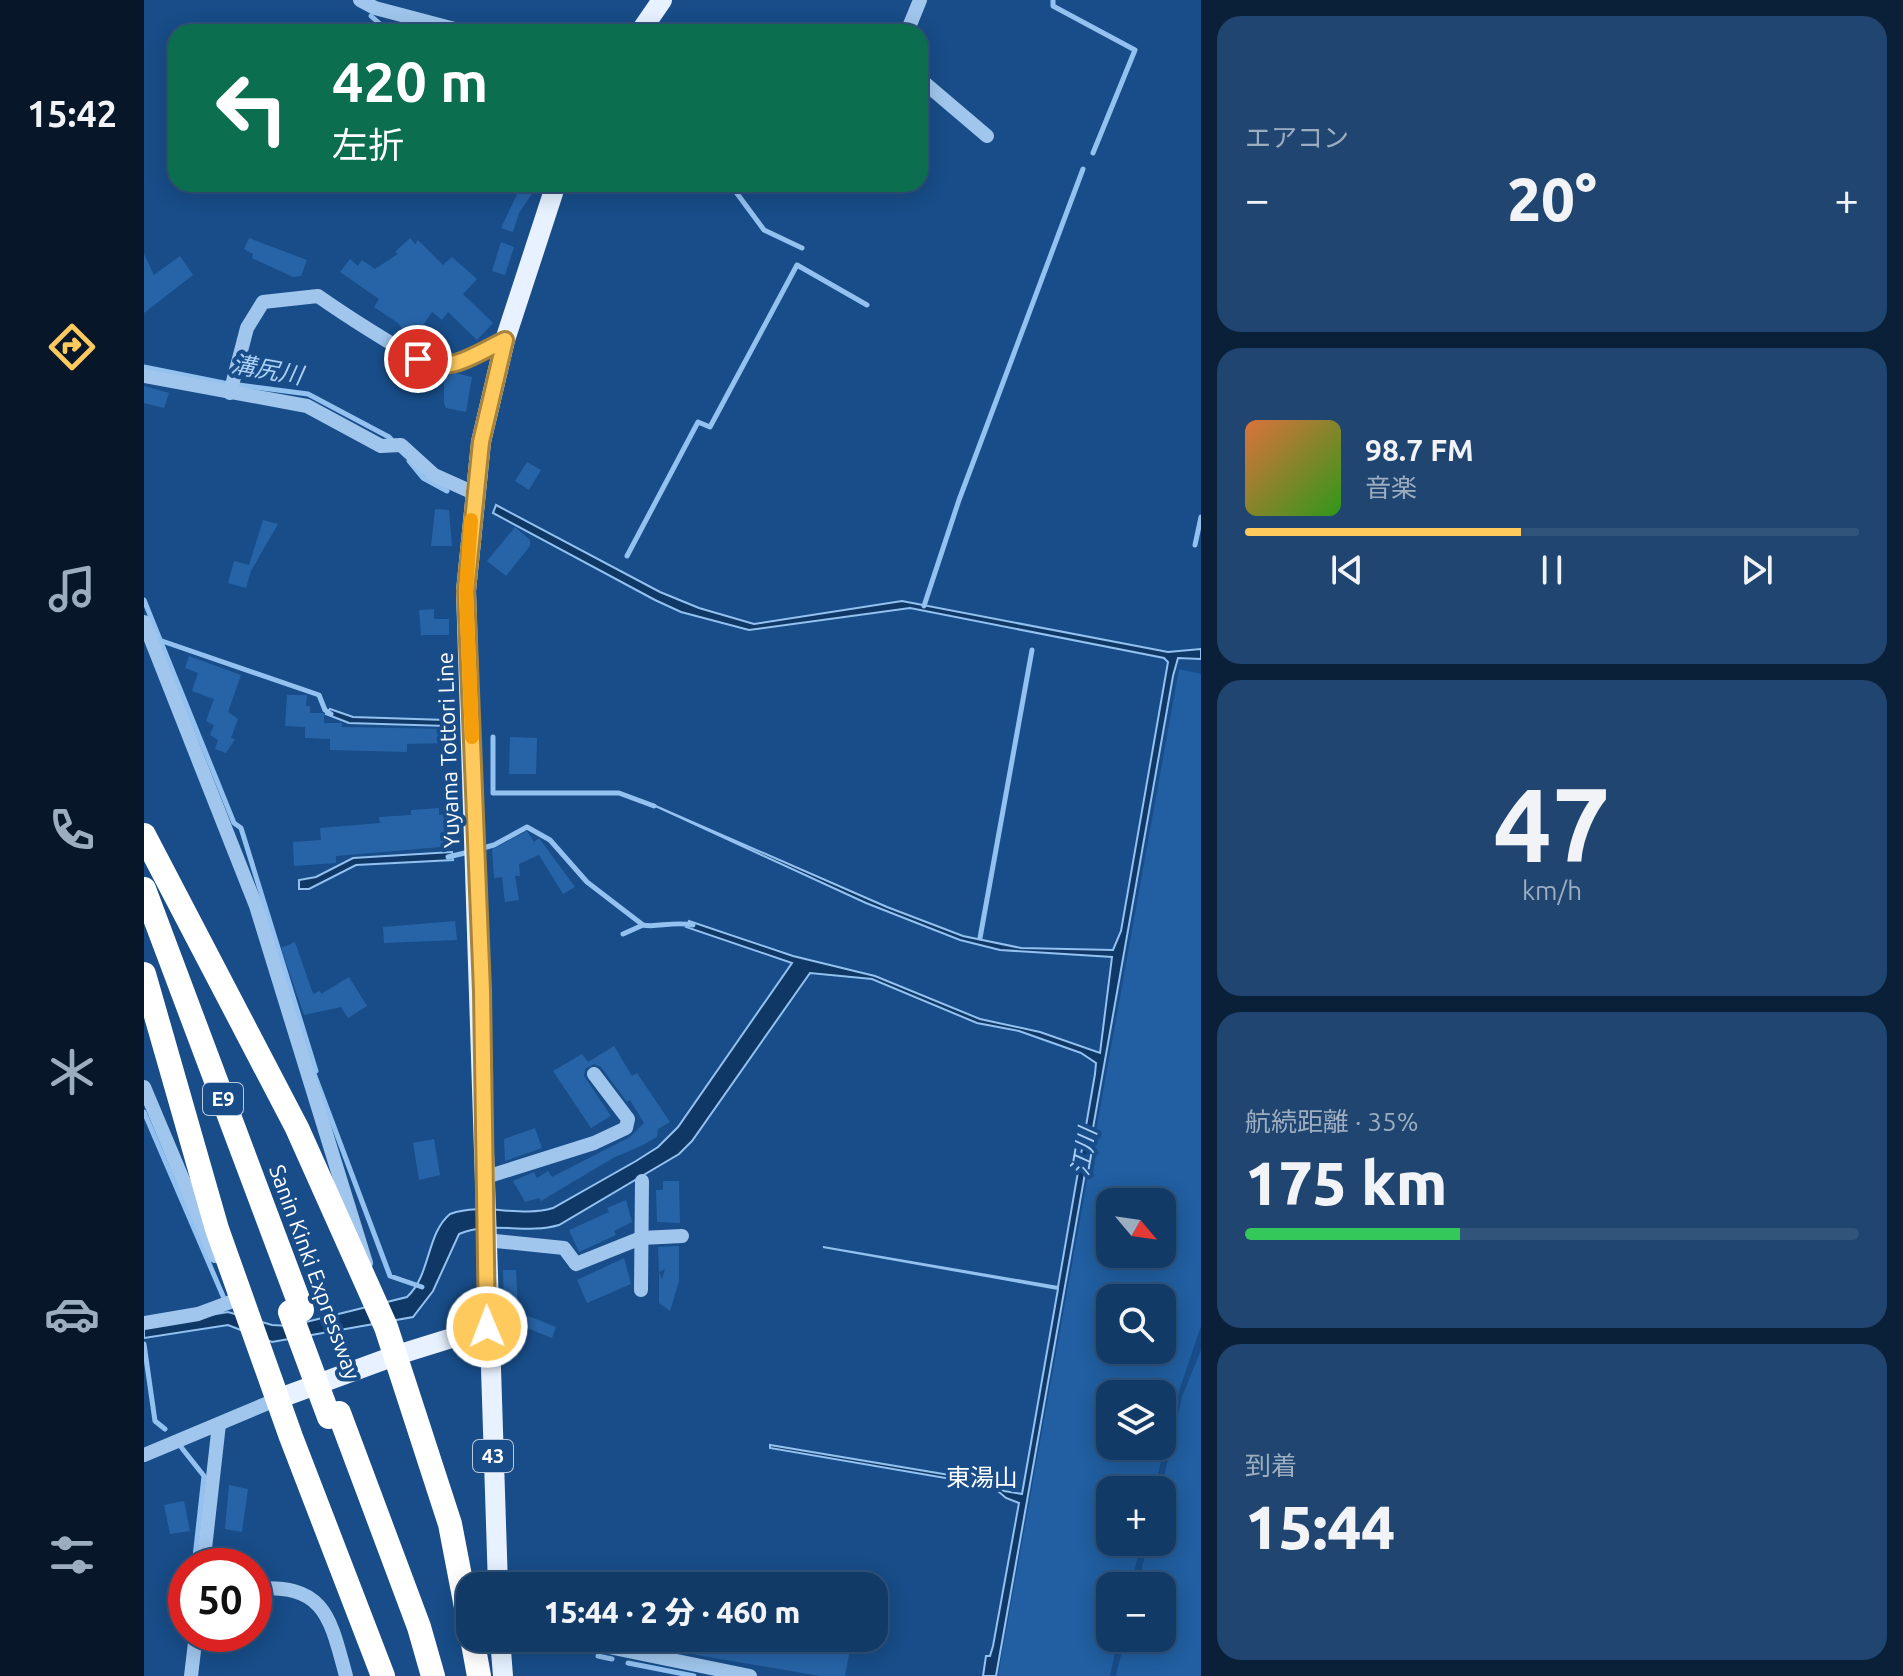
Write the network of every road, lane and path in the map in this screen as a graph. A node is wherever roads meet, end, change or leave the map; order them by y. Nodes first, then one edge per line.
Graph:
1 (360, 0) edge
2 (662, 0) edge
3 (920, 0) edge
4 (436, 24) edge
5 (646, 24) edge
6 (910, 24) edge
7 (928, 86) edge
8 (987, 136) dead end
9 (553, 192) edge
10 (505, 340) junction
11 (144, 376) edge
12 (230, 393) junction
13 (474, 493) junction
14 (144, 622) edge
15 (144, 835) edge
16 (144, 889) edge
17 (144, 914) edge
18 (144, 974) edge
19 (594, 1074) dead end
20 (144, 1087) edge
21 (483, 1178) junction
22 (642, 1181) dead end
23 (682, 1236) dead end
24 (641, 1238) junction
25 (486, 1240) junction
26 (369, 1289) junction
27 (641, 1290) dead end
28 (244, 1306) junction
29 (296, 1311) junction
30 (144, 1323) edge
31 (487, 1327) junction
32 (397, 1355) junction
33 (280, 1398) junction
34 (334, 1415) junction
35 (219, 1424) junction
36 (144, 1455) edge
37 (205, 1548) edge
38 (459, 1572) edge
39 (497, 1572) edge
40 (272, 1588) edge
41 (194, 1652) edge
42 (475, 1652) edge
43 (501, 1652) edge
44 (633, 1652) edge
45 (191, 1676) edge
46 (346, 1676) edge
47 (383, 1676) edge
48 (419, 1676) edge
49 (433, 1676) edge
50 (479, 1676) edge
51 (503, 1676) edge
52 (750, 1676) edge

1 - 4 street
2 - 5 main road
3 - 6 street
7 - 8 street
9 - 10 main road, Yuyama Tottori Line
10 - 12 street
10 - 13 main road, Yuyama Tottori Line
11 - 12 street
12 - 13 street
13 - 21 main road, Yuyama Tottori Line
14 - 26 street
15 - 26 highway
16 - 29 highway, Sanin Kinki Expressway / E9
17 - 29 highway, Sanin Kinki Expressway / E9
18 - 28 highway
19 - 21 street
20 - 28 street
21 - 25 main road, Yuyama Tottori Line
22 - 24 street
23 - 24 street
24 - 25 street
24 - 27 street
25 - 31 main road, Yuyama Tottori Line
26 - 32 highway
28 - 30 street
28 - 33 highway
29 - 34 highway, Sanin Kinki Expressway / E9
31 - 32 main road
31 - 39 main road, 43
32 - 33 main road
32 - 38 highway
33 - 35 street
33 - 47 highway
34 - 48 highway, Sanin Kinki Expressway / E9
34 - 49 highway, Sanin Kinki Expressway / E9
35 - 36 street
35 - 37 street
40 - 46 street
41 - 45 street
42 - 50 highway
43 - 51 main road
44 - 52 street

